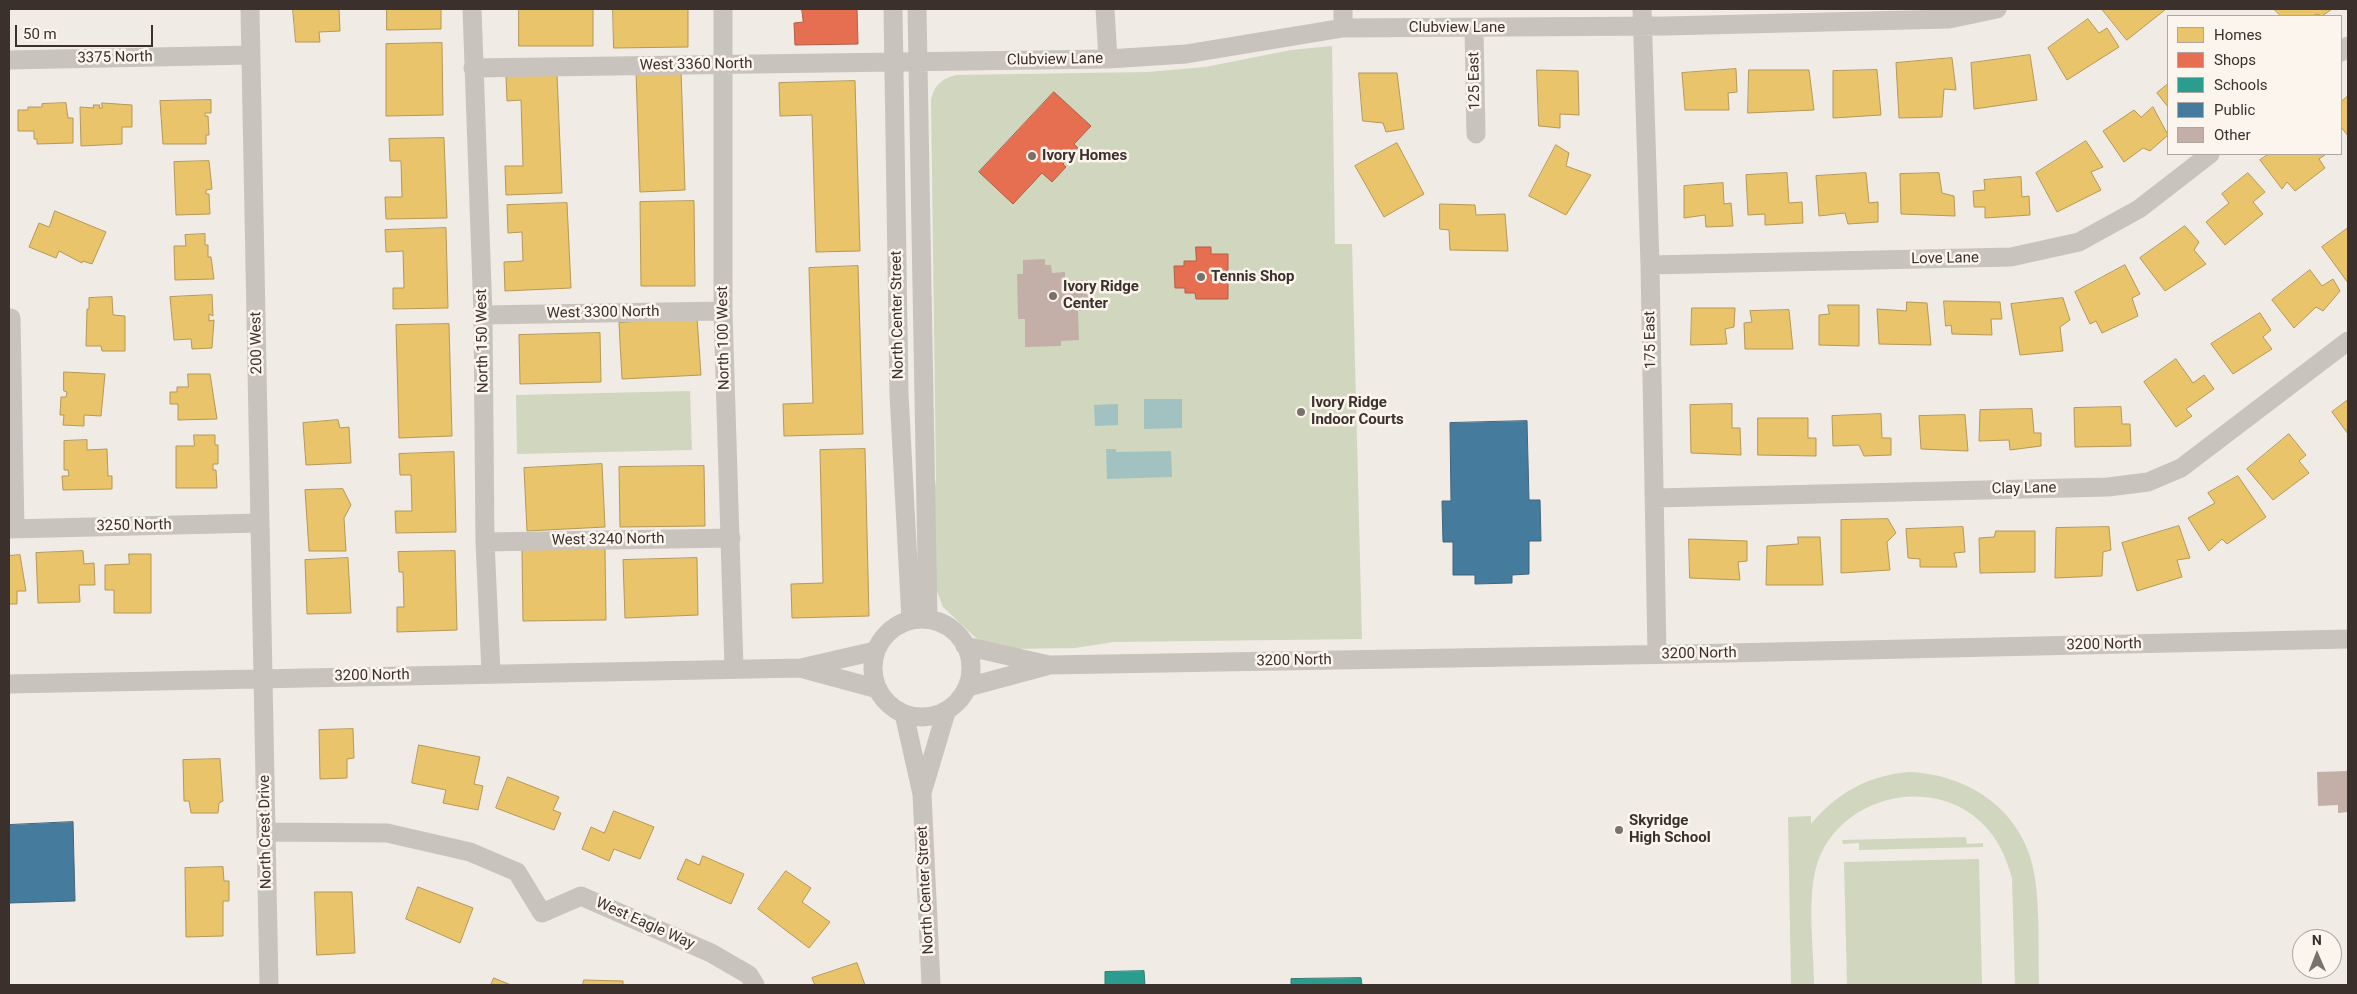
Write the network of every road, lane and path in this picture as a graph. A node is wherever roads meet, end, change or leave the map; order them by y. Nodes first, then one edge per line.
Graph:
1 (250, 9) edge
2 (472, 9) edge
3 (723, 9) edge
4 (893, 9) edge
5 (917, 9) edge
6 (1105, 9) edge
7 (1343, 9) edge
8 (1997, 9) edge
9 (1643, 17) edge
10 (1343, 28) junction
11 (1474, 29) junction
12 (251, 55) junction
13 (1108, 59) junction
14 (9, 60) edge
15 (894, 62) junction
16 (918, 62) junction
17 (723, 65) junction
18 (474, 68) junction
19 (1476, 134) dead end
20 (2209, 155) edge
21 (1650, 265) junction
22 (723, 311) junction
23 (483, 315) junction
24 (11, 318) dead end
25 (2348, 341) edge
26 (1655, 498) junction
27 (260, 523) junction
28 (12, 529) edge
29 (731, 538) junction
30 (485, 542) junction
31 (919, 620) junction
32 (2348, 639) edge
33 (965, 646) junction
34 (876, 651) junction
35 (1657, 654) junction
36 (1049, 665) junction
37 (734, 668) junction
38 (801, 668) junction
39 (491, 673) junction
40 (263, 678) junction
41 (9, 684) edge
42 (968, 687) junction
43 (878, 689) junction
44 (946, 712) junction
45 (904, 714) junction
46 (922, 794) junction
47 (267, 832) junction
48 (752, 980) edge
49 (269, 985) edge
50 (931, 985) edge

1 - 12 street, 200 West
2 - 18 street, North 150 West
3 - 17 street, North 100 West
4 - 15 street, North Center Street
5 - 16 street, North Center Street
6 - 13 street
7 - 10 street
8 - 9 street, Clubview Lane
9 - 11 street, Clubview Lane
9 - 21 street, 175 East
10 - 11 street, Clubview Lane
10 - 13 street, Clubview Lane
11 - 19 street, 125 East
12 - 14 street, 3375 North
12 - 27 street, 200 West
13 - 16 street, Clubview Lane
15 - 16 street, West 3360 North
15 - 17 street, West 3360 North
15 - 31 street, North Center Street
16 - 31 street, North Center Street
17 - 18 street, West 3360 North
17 - 22 street, North 100 West
18 - 23 street, North 150 West
20 - 21 street, Love Lane
21 - 26 street, 175 East
22 - 23 street, West 3300 North
22 - 29 street, North 100 West
23 - 30 street, North 150 West
24 - 28 street
25 - 26 street, Clay Lane
26 - 35 street, 175 East
27 - 28 street, 3250 North
27 - 40 street, 200 West
29 - 30 street, West 3240 North
29 - 37 street, North 100 West
30 - 39 street, North 150 West
31 - 33 street
31 - 34 street
32 - 35 street, 3200 North
33 - 36 street
33 - 42 street
34 - 38 street
34 - 43 street
35 - 36 street, 3200 North
36 - 42 street
37 - 38 street, 3200 North
37 - 39 street, 3200 North
38 - 43 street
39 - 40 street, 3200 North
40 - 41 street, 3200 North
40 - 47 street, North Crest Drive
42 - 44 street
43 - 45 street
44 - 45 street
44 - 46 street
45 - 46 street
46 - 50 street, North Center Street
47 - 48 street, West Eagle Way
47 - 49 street, North Crest Drive

